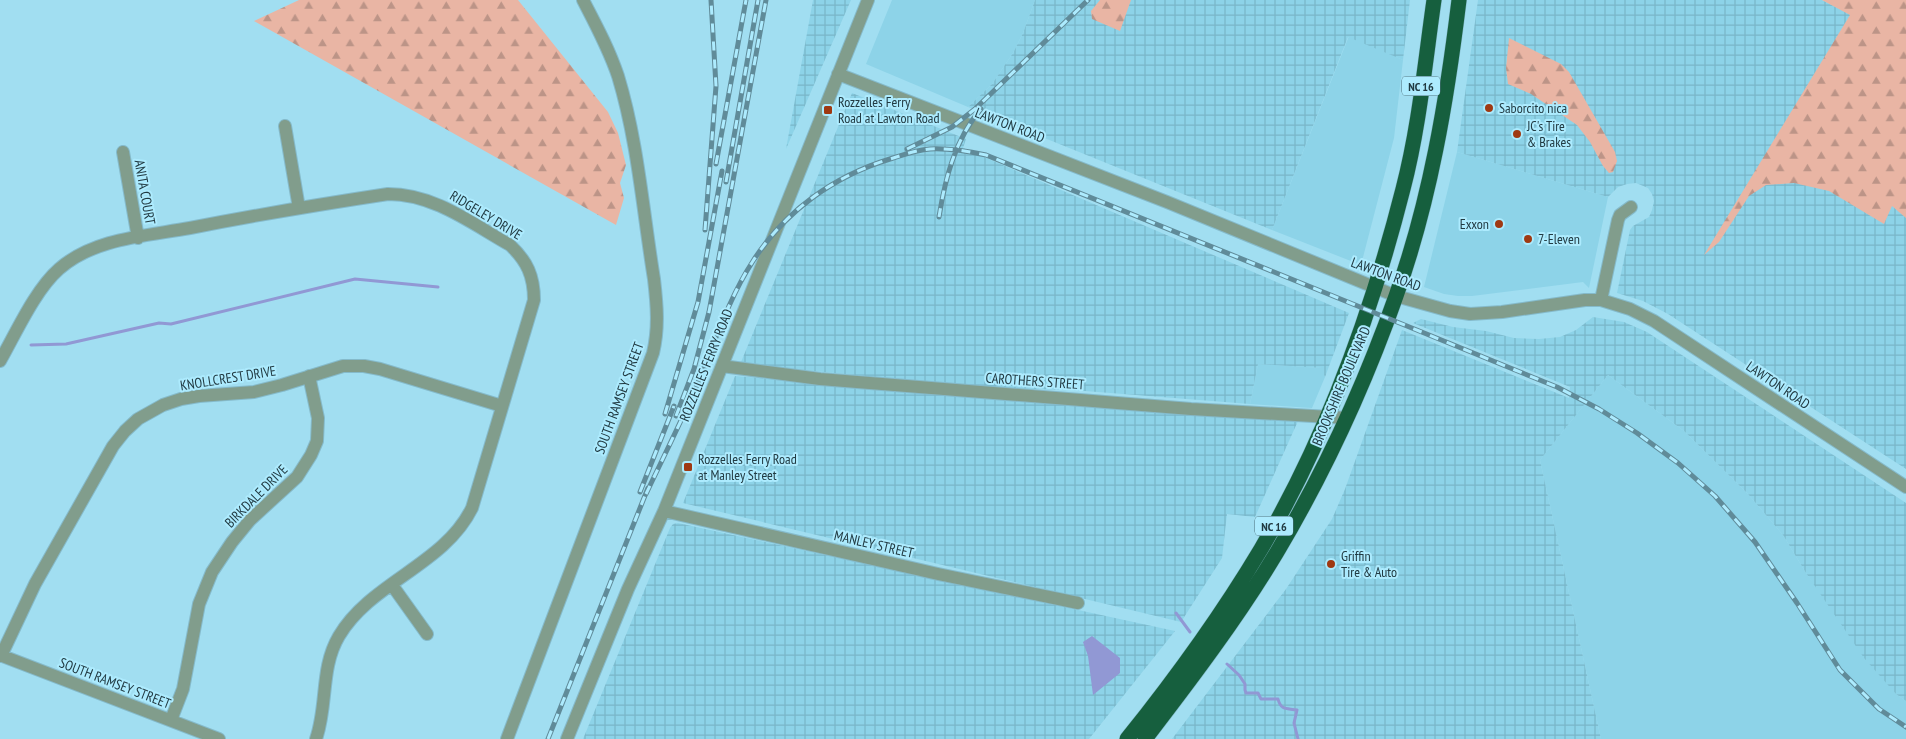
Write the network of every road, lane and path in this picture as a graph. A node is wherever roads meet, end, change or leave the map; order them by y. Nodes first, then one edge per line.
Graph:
1 (583, 0) edge
2 (868, 0) edge
3 (1434, 0) edge
4 (1459, 0) edge
5 (838, 74) junction
6 (285, 126) dead end
7 (122, 152) dead end
8 (1631, 207) dead end
9 (299, 208) junction
10 (138, 238) junction
11 (1375, 288) junction
12 (1396, 296) junction
13 (1601, 300) junction
14 (0, 361) edge
15 (722, 366) junction
16 (309, 376) junction
17 (502, 406) junction
18 (1328, 417) junction
19 (1347, 418) junction
20 (1906, 487) edge
21 (664, 511) junction
22 (392, 585) junction
23 (1078, 603) dead end
24 (427, 634) dead end
25 (0, 656) edge
26 (170, 720) junction
27 (219, 739) edge
28 (316, 739) edge
29 (507, 739) edge
30 (567, 739) edge
31 (1127, 739) edge
32 (1145, 739) edge

1 - 29 street, SOUTH RAMSEY STREET
2 - 5 street, ROZZELLES FERRY ROAD
3 - 11 highway, BROOKSHIRE BOULEVARD / NC 16
4 - 12 highway, BROOKSHIRE BOULEVARD / NC 16
5 - 11 street, LAWTON ROAD
5 - 15 street, ROZZELLES FERRY ROAD
6 - 9 street
7 - 10 street, ANITA COURT
8 - 13 street
9 - 10 street, RIDGELEY DRIVE
9 - 17 street, RIDGELEY DRIVE
10 - 14 street, RIDGELEY DRIVE
11 - 12 street, LAWTON ROAD
11 - 18 highway, BROOKSHIRE BOULEVARD / NC 16
12 - 13 street, LAWTON ROAD
12 - 19 highway, BROOKSHIRE BOULEVARD / NC 16
13 - 20 street, LAWTON ROAD
15 - 18 street, CAROTHERS STREET
15 - 21 street, ROZZELLES FERRY ROAD
16 - 17 street, KNOLLCREST DRIVE
16 - 25 street, KNOLLCREST DRIVE
16 - 26 street, BIRKDALE DRIVE
17 - 22 street, RIDGELEY DRIVE
18 - 19 street, CAROTHERS STREET
18 - 31 highway, BROOKSHIRE BOULEVARD / NC 16
19 - 32 highway, BROOKSHIRE BOULEVARD / NC 16
21 - 23 street, MANLEY STREET
21 - 30 street, ROZZELLES FERRY ROAD
22 - 24 street
22 - 28 street, RIDGELEY DRIVE
25 - 26 street, SOUTH RAMSEY STREET
26 - 27 street, SOUTH RAMSEY STREET

